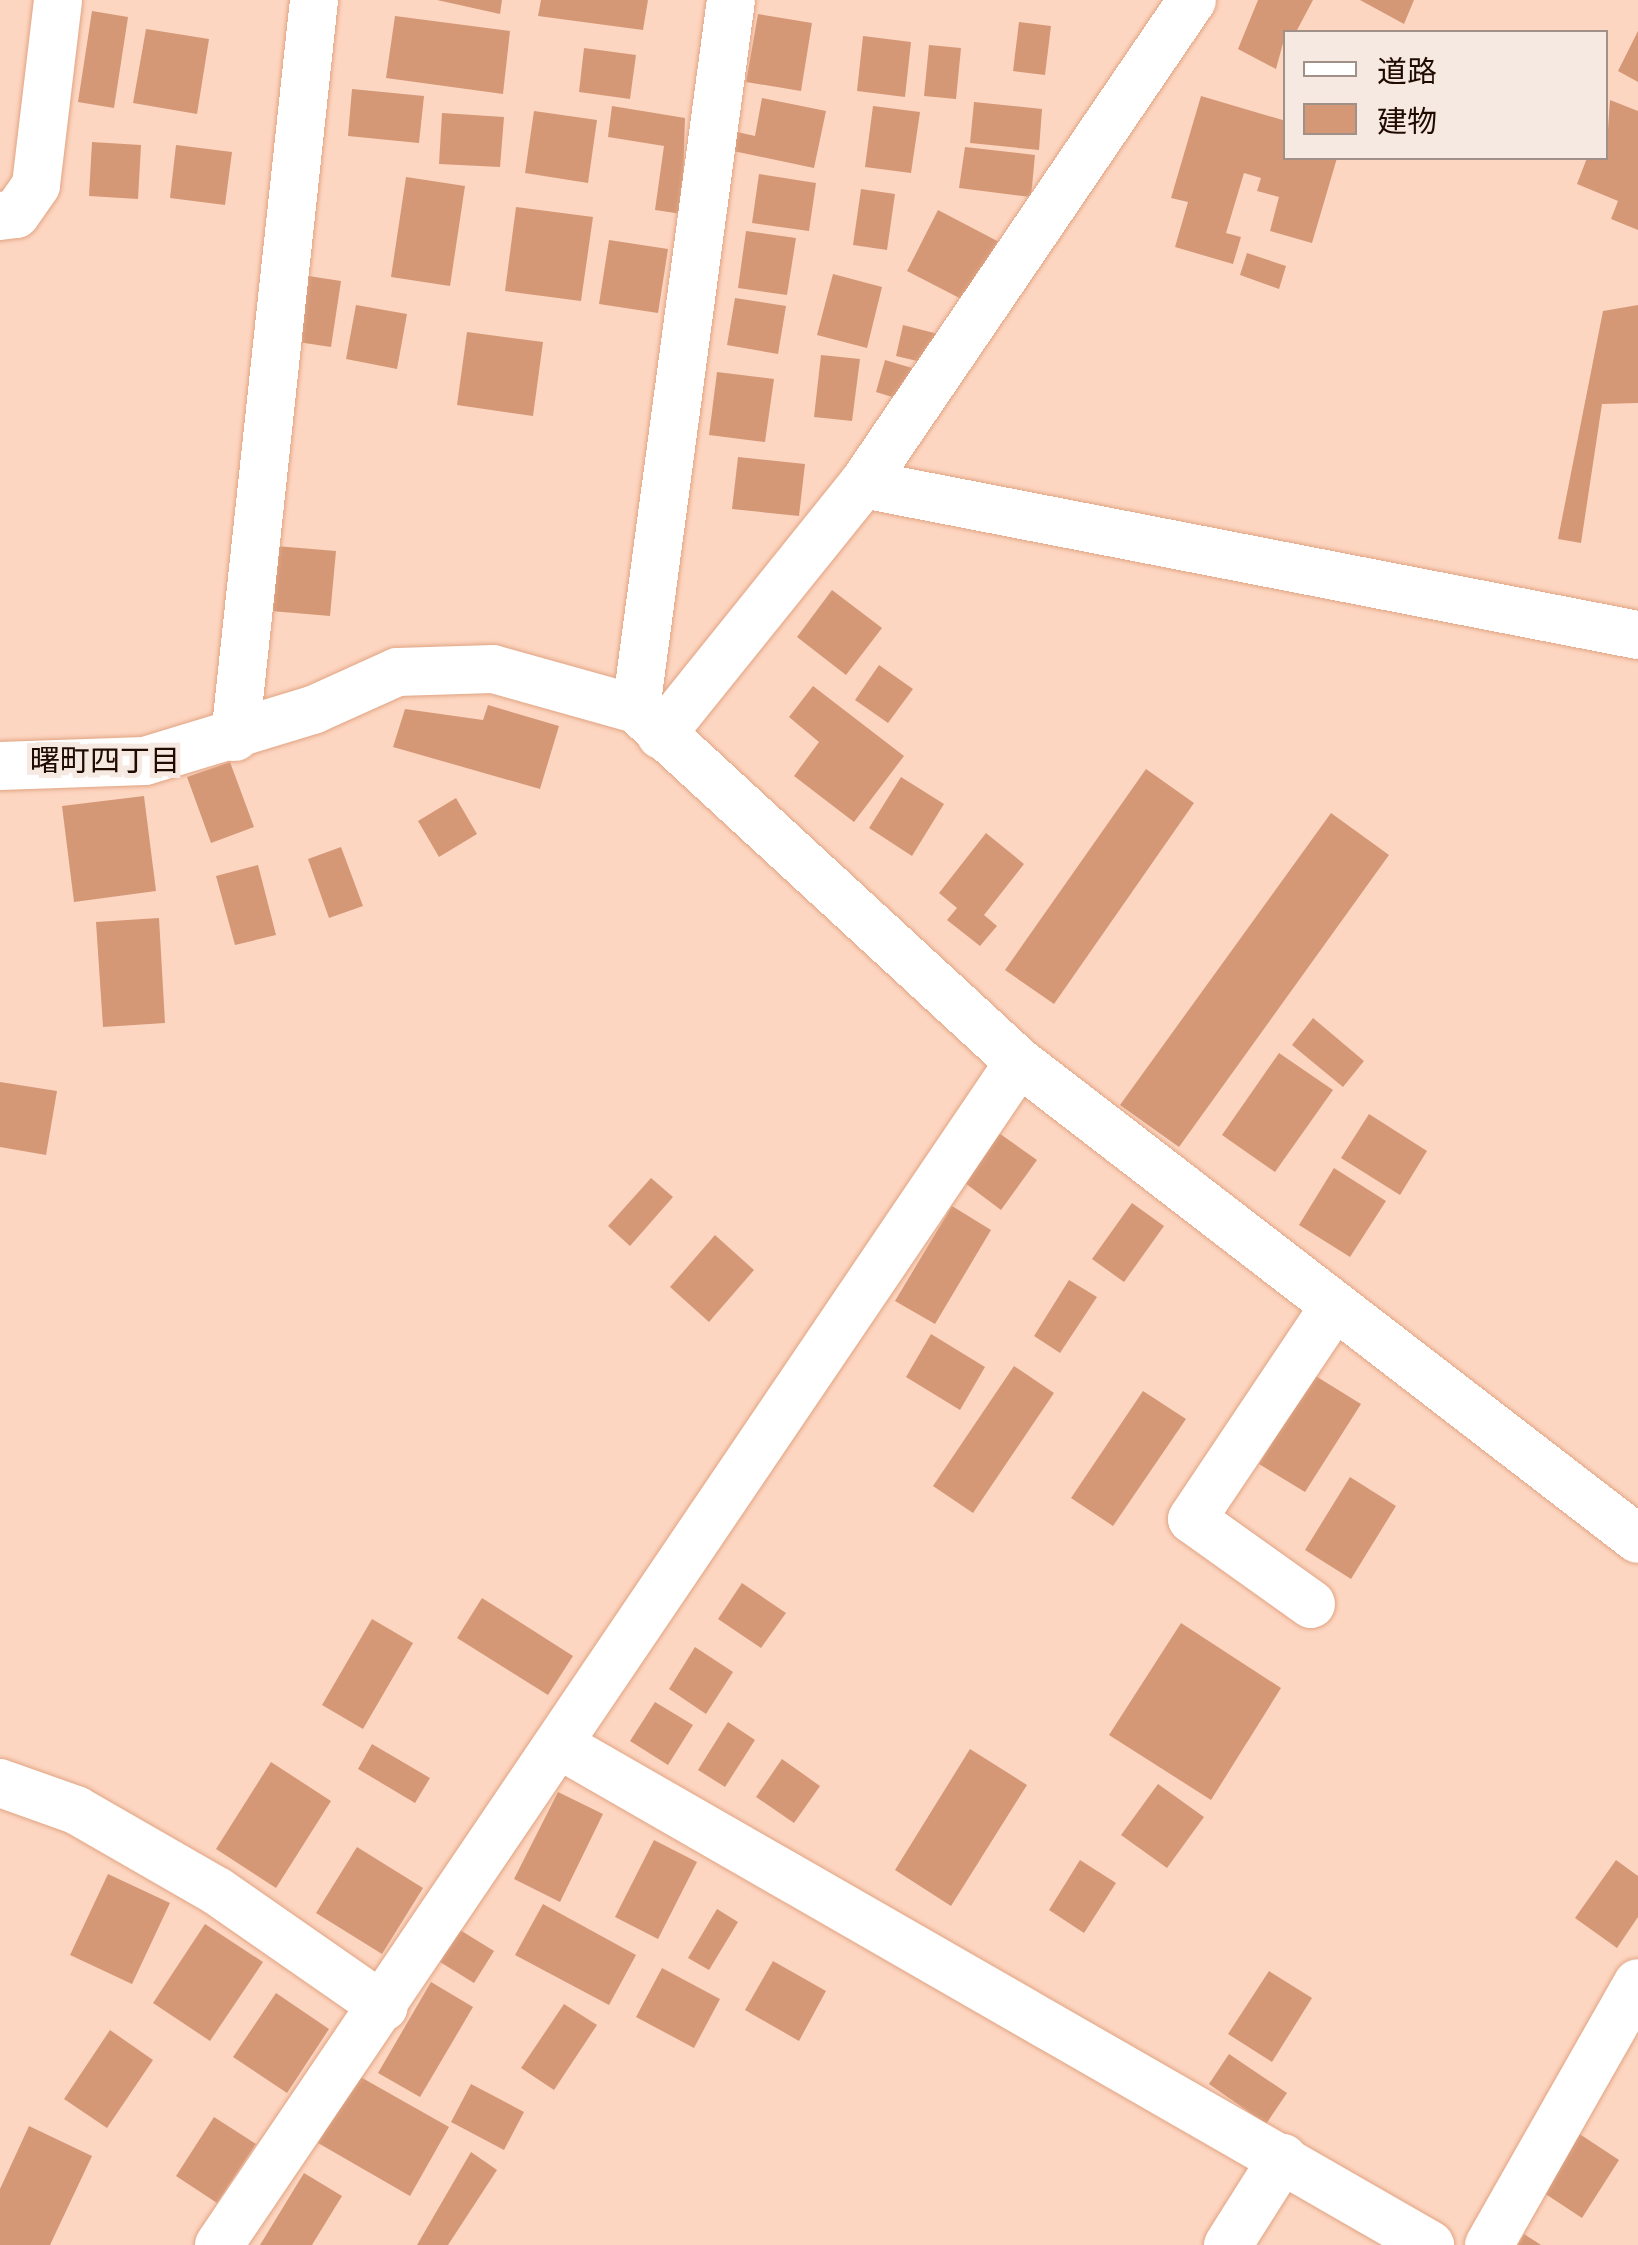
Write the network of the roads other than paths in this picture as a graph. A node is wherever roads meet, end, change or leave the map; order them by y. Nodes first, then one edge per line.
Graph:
1 (58, 0) edge
2 (314, 0) edge
3 (732, 0) edge
4 (1192, 0) edge
5 (0, 216) edge
6 (864, 484) junction
7 (1638, 635) edge
8 (648, 722) junction
9 (235, 737) junction
10 (0, 766) edge
11 (1020, 1062) junction
12 (1334, 1305) junction
13 (1638, 1539) edge
14 (1311, 1604) dead end
15 (563, 1747) junction
16 (0, 1783) edge
17 (1638, 1983) edge
18 (384, 2007) junction
19 (1283, 2158) junction
20 (219, 2245) edge
21 (1228, 2245) edge
22 (1430, 2245) edge
23 (1489, 2245) edge

1 - 5 street
2 - 9 street
3 - 8 street
4 - 6 street
6 - 7 street
6 - 8 street
8 - 9 street
8 - 11 street
9 - 10 street
11 - 12 street
11 - 15 street
12 - 13 street
12 - 14 street
15 - 18 street
15 - 19 street
16 - 18 street
17 - 23 street
18 - 20 street
19 - 21 street
19 - 22 street

